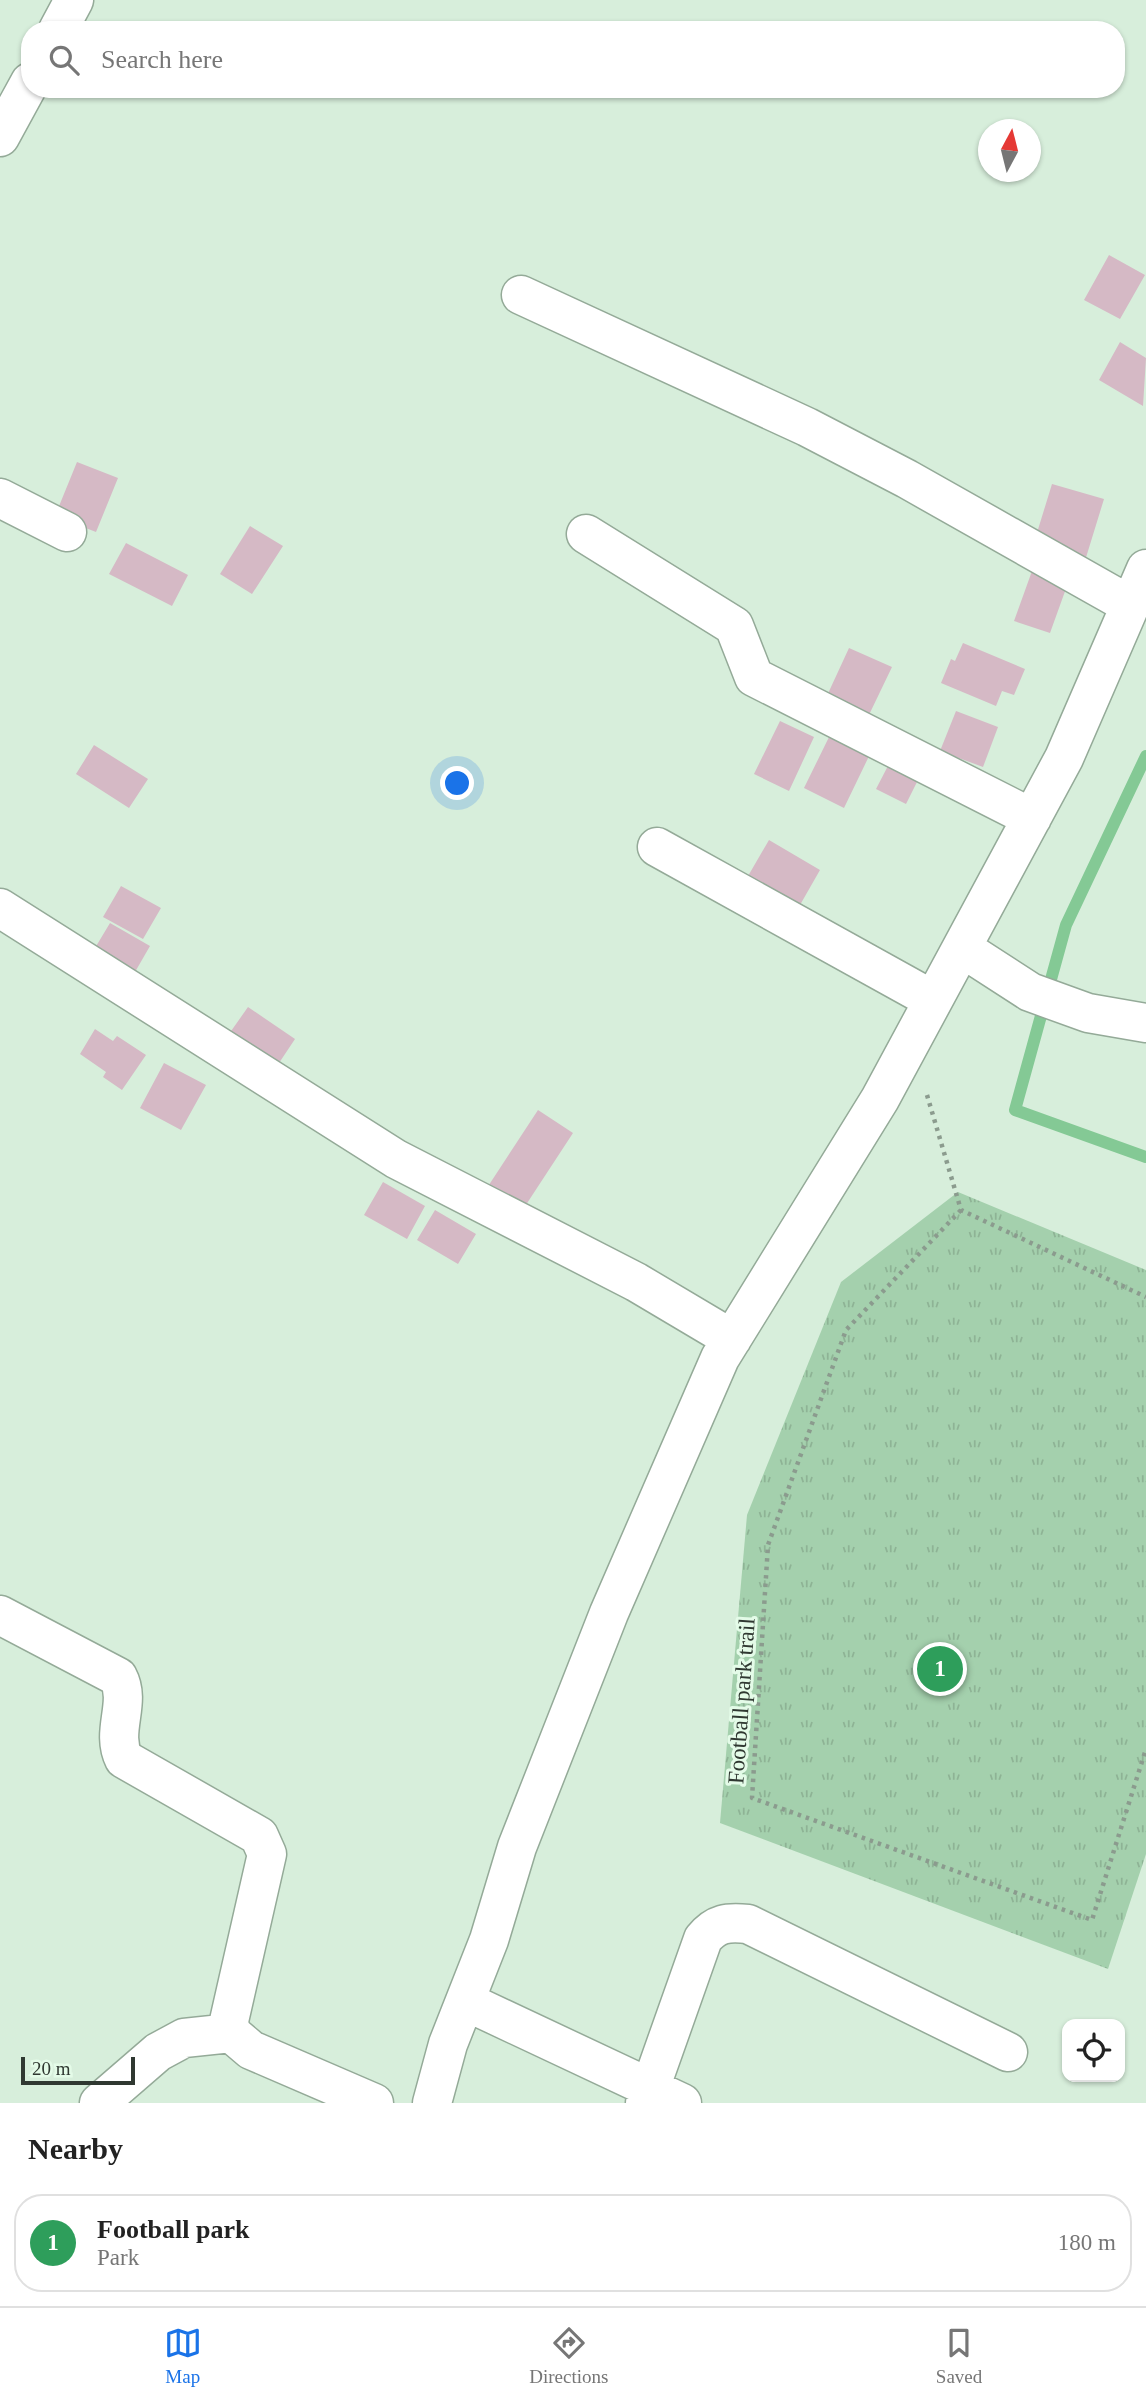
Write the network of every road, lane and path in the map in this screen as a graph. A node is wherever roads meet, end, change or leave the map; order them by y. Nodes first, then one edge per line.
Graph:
1 (74, 0) edge
2 (63, 21) edge
3 (21, 98) edge
4 (0, 137) edge
5 (521, 295) dead end
6 (0, 498) edge
7 (67, 532) dead end
8 (586, 534) dead end
9 (1146, 569) edge
10 (1130, 605) junction
11 (1032, 818) junction
12 (657, 847) dead end
13 (0, 908) edge
14 (961, 948) junction
15 (933, 1000) junction
16 (1146, 1023) edge
17 (911, 1042) junction
18 (961, 1210) junction
19 (1146, 1297) edge
20 (732, 1339) junction
21 (0, 1615) edge
22 (1146, 1749) edge
23 (465, 2001) junction
24 (231, 2032) junction
25 (1008, 2052) dead end
26 (659, 2098) edge
27 (99, 2103) edge
28 (374, 2103) edge
29 (432, 2103) edge

1 - 2 street
3 - 4 street
5 - 10 street
6 - 7 street
8 - 11 street
9 - 10 street
10 - 11 street
11 - 14 street
12 - 15 street
13 - 20 street
14 - 15 street
14 - 16 street
15 - 17 street
17 - 18 path
17 - 20 street
18 - 19 path
18 - 22 path, Football park trail
20 - 23 street
21 - 24 street
23 - 26 street
23 - 29 street
24 - 27 street
24 - 28 street
25 - 26 street

